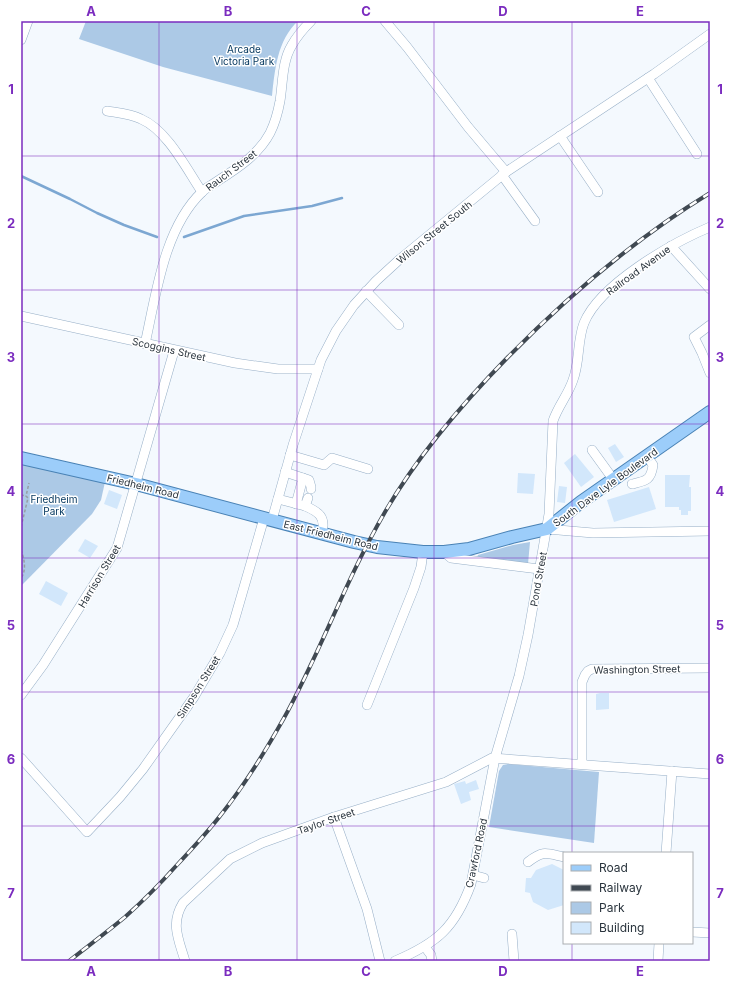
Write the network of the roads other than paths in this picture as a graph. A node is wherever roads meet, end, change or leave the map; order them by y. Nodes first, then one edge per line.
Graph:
1 (28, 21) edge
2 (311, 21) edge
3 (385, 21) edge
4 (710, 34) edge
5 (22, 35) edge
6 (648, 78) junction
7 (108, 112) dead end
8 (560, 136) junction
9 (697, 154) dead end
10 (504, 174) junction
11 (202, 192) junction
12 (598, 192) dead end
13 (535, 221) dead end
14 (710, 227) edge
15 (671, 246) junction
16 (710, 289) edge
17 (366, 291) junction
18 (21, 316) edge
19 (399, 325) dead end
20 (710, 325) edge
21 (145, 344) junction
22 (174, 350) junction
23 (318, 369) junction
24 (710, 373) edge
25 (563, 398) joint
26 (710, 412) edge
27 (592, 450) dead end
28 (290, 455) junction
29 (647, 456) junction
30 (21, 458) edge
31 (368, 469) dead end
32 (285, 472) junction
33 (303, 478) junction
34 (614, 480) junction
35 (136, 484) junction
36 (632, 484) dead end
37 (278, 499) junction
38 (305, 499) junction
39 (268, 519) junction
40 (547, 529) junction
41 (710, 531) edge
42 (322, 533) junction
43 (423, 552) junction
44 (444, 552) junction
45 (539, 570) junction
46 (710, 668) edge
47 (21, 695) edge
48 (366, 705) dead end
49 (21, 758) edge
50 (495, 758) junction
51 (582, 764) junction
52 (672, 771) junction
53 (710, 774) edge
54 (334, 817) junction
55 (666, 852) edge
56 (563, 857) edge
57 (528, 862) dead end
58 (473, 875) junction
59 (484, 878) dead end
60 (693, 932) edge
61 (710, 933) edge
62 (512, 934) dead end
63 (659, 944) edge
64 (425, 947) junction
65 (185, 961) edge
66 (380, 961) edge
67 (395, 961) edge
68 (432, 961) edge
69 (514, 961) edge
70 (658, 961) edge

1 - 5 street
2 - 11 street, Rauch Street
3 - 10 street
4 - 6 street, Wilson Street South
6 - 8 street, Wilson Street South
6 - 9 street
7 - 11 street
8 - 10 street, Wilson Street South
8 - 12 street
10 - 13 street
10 - 17 street, Wilson Street South
11 - 21 street, Rauch Street
14 - 15 street, Railroad Avenue
15 - 16 street
15 - 25 street, Railroad Avenue
17 - 19 street
17 - 23 street, Wilson Street South
18 - 21 street, Scoggins Street
20 - 24 street
21 - 22 street, Scoggins Street
22 - 23 street, Scoggins Street
22 - 35 street, Harrison Street
23 - 28 street, Wilson Street South
25 - 40 street, Pond Street
26 - 29 main road, South Dave Lyle Boulevard
27 - 34 street
28 - 31 street
28 - 32 street, Wilson Street South
29 - 34 main road, South Dave Lyle Boulevard
29 - 36 street
30 - 35 main road, Friedheim Road
32 - 33 street
32 - 37 street, Wilson Street South
33 - 38 street
33 - 38 street
34 - 40 main road, South Dave Lyle Boulevard
35 - 39 main road, Friedheim Road
35 - 47 street, Harrison Street
37 - 38 street
37 - 39 street, Wilson Street South
38 - 42 street
39 - 42 main road, East Friedheim Road
39 - 49 street, Simpson Street
40 - 41 street
40 - 44 main road, South Dave Lyle Boulevard
40 - 45 street, Pond Street
42 - 43 main road, East Friedheim Road
43 - 44 main road, East Friedheim Road
43 - 48 street
44 - 45 street, East Friedheim Road
45 - 50 street, Pond Street
46 - 51 street, Washington Street
50 - 51 street
50 - 54 street, Taylor Street
50 - 58 street, Crawford Road
51 - 52 street
52 - 53 street
52 - 55 street
54 - 65 street, Taylor Street
54 - 66 street
56 - 57 street
58 - 59 street
58 - 64 street, Crawford Road
60 - 61 street
62 - 69 street
63 - 70 street
64 - 67 street, Crawford Road
64 - 68 street

